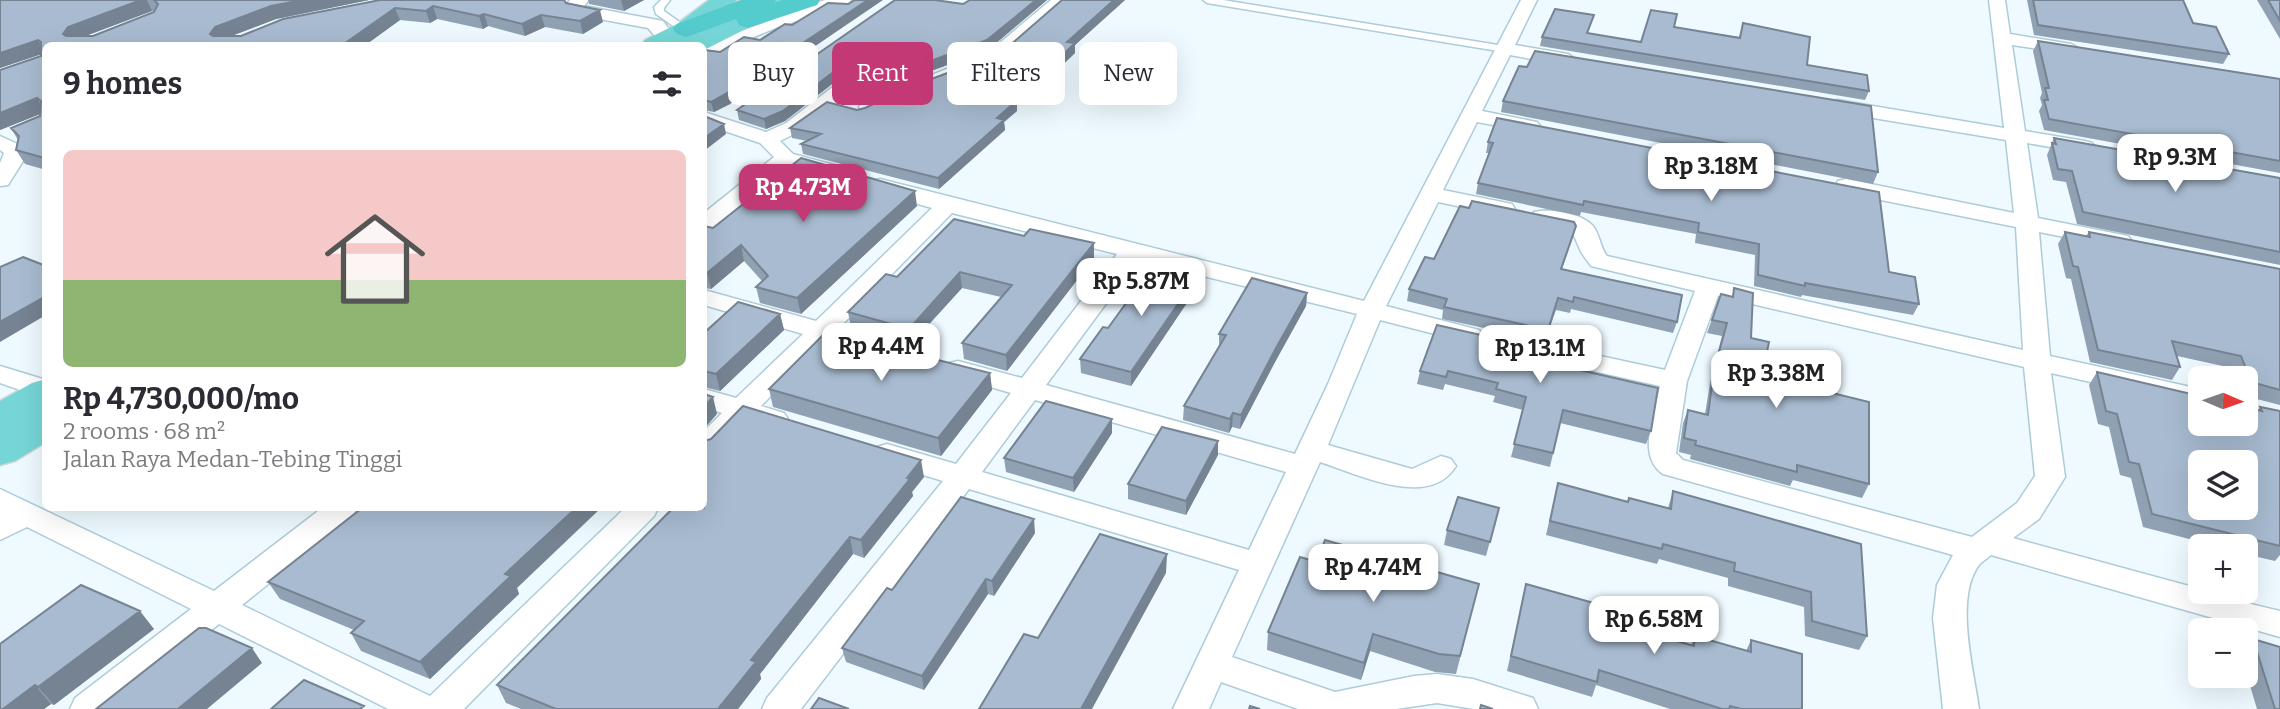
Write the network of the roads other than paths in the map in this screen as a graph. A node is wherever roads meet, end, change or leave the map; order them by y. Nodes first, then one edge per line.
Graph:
1 (581, 0) edge
2 (666, 0) edge
3 (725, 0) edge
4 (784, 0) edge
5 (808, 0) edge
6 (843, 0) edge
7 (1061, 0) edge
8 (1207, 0) edge
9 (1529, 0) edge
10 (1997, 0) edge
11 (756, 10) edge
12 (677, 38) edge
13 (2001, 38) junction
14 (1504, 49) junction
15 (707, 52) edge
16 (2094, 53) edge
17 (1586, 63) edge
18 (933, 80) edge
19 (832, 99) edge
20 (1816, 102) edge
21 (827, 103) junction
22 (832, 104) edge
23 (834, 105) edge
24 (874, 105) edge
25 (738, 110) edge
26 (1471, 114) junction
27 (710, 120) edge
28 (23, 130) edge
29 (1551, 130) edge
30 (2017, 134) junction
31 (767, 139) junction
32 (0, 141) edge
33 (2109, 151) edge
34 (786, 158) junction
35 (0, 180) edge
36 (1820, 181) edge
37 (1431, 194) junction
38 (947, 205) junction
39 (707, 222) edge
40 (2027, 223) junction
41 (2147, 246) edge
42 (1133, 250) junction
43 (1709, 287) junction
44 (707, 298) edge
45 (1370, 313) junction
46 (820, 331) junction
47 (885, 349) edge
48 (938, 363) edge
49 (2037, 363) junction
50 (0, 374) edge
51 (1674, 382) junction
52 (1029, 389) junction
53 (42, 390) edge
54 (42, 393) edge
55 (2188, 395) edge
56 (707, 399) edge
57 (742, 409) junction
58 (0, 419) edge
59 (42, 425) edge
60 (794, 425) edge
61 (707, 444) edge
62 (858, 445) edge
63 (0, 451) edge
64 (1308, 458) junction
65 (1441, 466) dead end
66 (962, 477) junction
67 (338, 511) edge
68 (640, 511) edge
69 (8, 515) edge
70 (1983, 547) junction
71 (1258, 564) junction
72 (218, 606) junction
73 (2280, 624) edge
74 (1214, 665) junction
75 (88, 709) edge
76 (422, 709) edge
77 (442, 709) edge
78 (780, 709) edge
79 (1191, 709) edge
80 (1520, 709) edge
81 (1961, 709) edge

1 - 12 street
2 - 12 lane
3 - 12 highway
4 - 11 highway
5 - 11 highway
6 - 15 street
7 - 18 street
8 - 14 lane
9 - 14 street
10 - 13 street
11 - 12 highway
13 - 16 street
13 - 30 street
14 - 17 street
14 - 26 street
19 - 21 street
20 - 30 street
21 - 22 street
21 - 31 street
23 - 24 street
25 - 27 street
26 - 29 street
26 - 37 street
27 - 31 street
28 - 32 street
30 - 33 street
30 - 40 street
31 - 34 street
32 - 35 street
34 - 38 street
34 - 39 street
36 - 40 street
37 - 43 street
37 - 45 street
38 - 42 street
38 - 46 street
40 - 41 street
40 - 49 street
42 - 45 street
42 - 52 street
43 - 49 street
43 - 51 street
44 - 46 street
45 - 51 street
45 - 64 street
46 - 47 street
46 - 57 street
48 - 52 street
49 - 55 street
49 - 70 street
50 - 53 street
51 - 70 street
52 - 64 street
52 - 66 street
54 - 58 highway
56 - 57 street
57 - 60 street
57 - 61 street
59 - 63 highway
62 - 66 street
64 - 65 street
64 - 71 street
66 - 71 street
66 - 78 street
67 - 72 street
68 - 77 street
69 - 72 street
70 - 73 street
70 - 81 street
71 - 74 street
72 - 75 street
72 - 76 street
74 - 79 street
74 - 80 street

